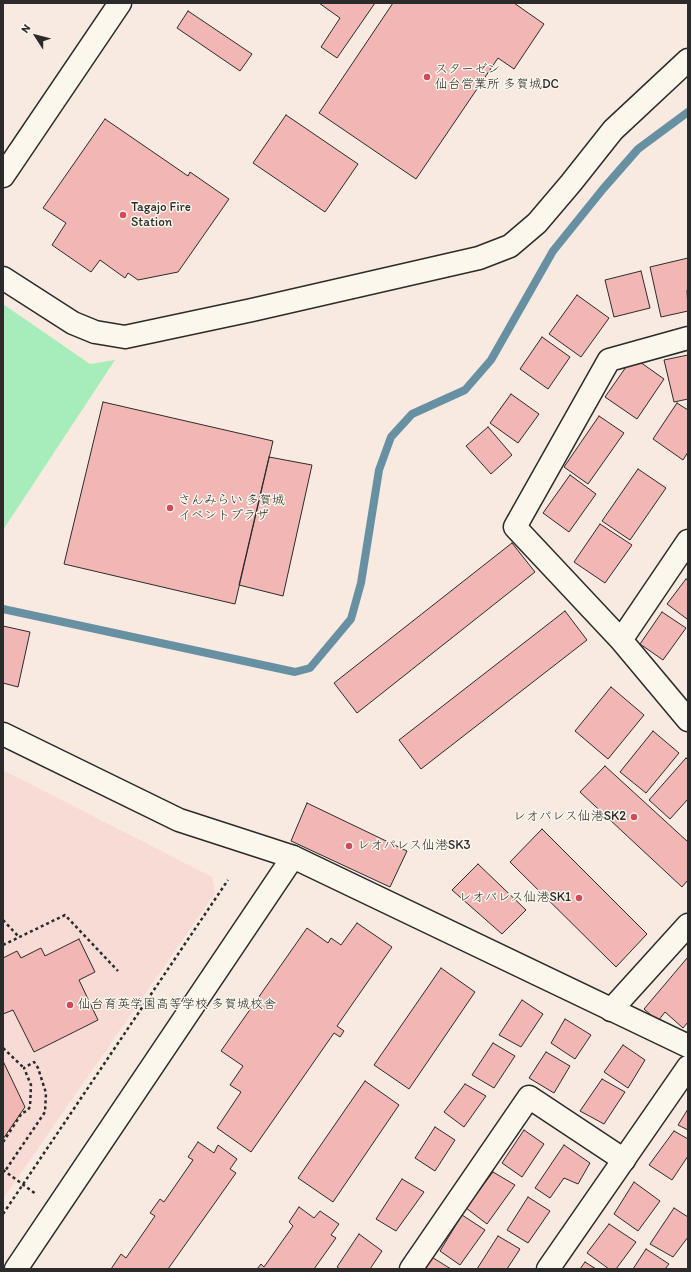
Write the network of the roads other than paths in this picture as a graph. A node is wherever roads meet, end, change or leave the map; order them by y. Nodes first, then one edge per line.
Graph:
1 (120, 3) edge
2 (688, 60) edge
3 (3, 176) edge
4 (3, 278) edge
5 (688, 338) edge
6 (688, 540) edge
7 (621, 640) junction
8 (688, 720) edge
9 (3, 734) edge
10 (293, 857) junction
11 (688, 925) edge
12 (611, 1010) junction
13 (688, 1046) edge
14 (688, 1067) edge
15 (624, 1160) junction
16 (16, 1269) edge
17 (411, 1269) edge
18 (548, 1269) edge

1 - 3 street
2 - 4 street
5 - 7 street
6 - 7 street
7 - 8 street
9 - 10 street
10 - 12 street
10 - 16 street
11 - 12 street
12 - 13 street
14 - 15 street
15 - 17 street
15 - 18 street

